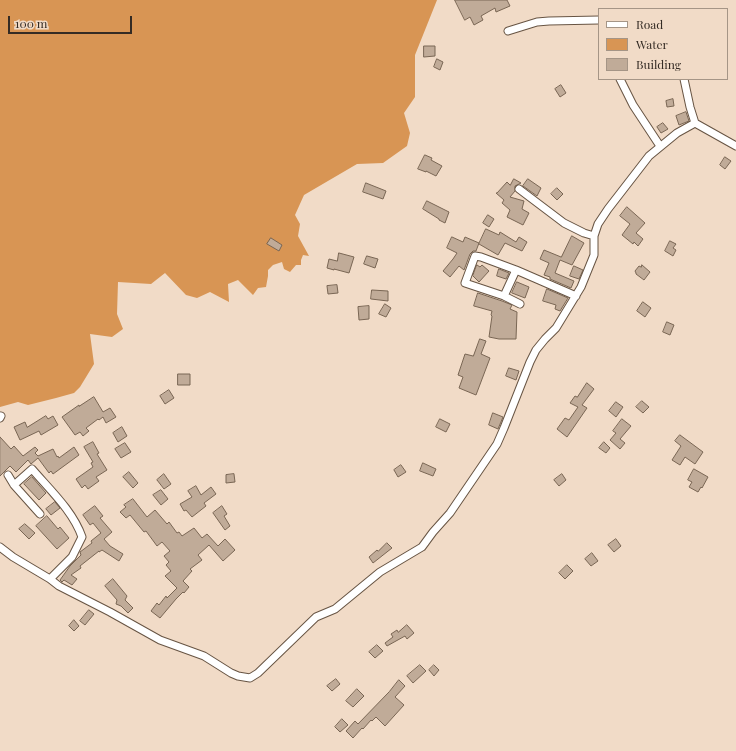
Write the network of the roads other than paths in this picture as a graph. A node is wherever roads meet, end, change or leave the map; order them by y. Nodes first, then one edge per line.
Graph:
1 (598, 20) edge
2 (508, 31) dead end
3 (620, 80) edge
4 (684, 80) edge
5 (695, 122) junction
6 (660, 146) junction
7 (736, 146) edge
8 (519, 189) dead end
9 (594, 236) junction
10 (516, 270) junction
11 (504, 296) junction
12 (576, 296) junction
13 (520, 304) dead end
14 (8, 475) dead end
15 (14, 484) junction
16 (40, 514) dead end
17 (0, 547) edge
18 (50, 579) junction

1 - 2 street
3 - 6 street
4 - 5 street
5 - 6 street
5 - 7 street
6 - 9 street
8 - 9 street
9 - 12 street
10 - 11 street
10 - 11 street
10 - 12 street
11 - 13 street
12 - 18 street
14 - 15 street
15 - 16 street
15 - 18 street
17 - 18 street

